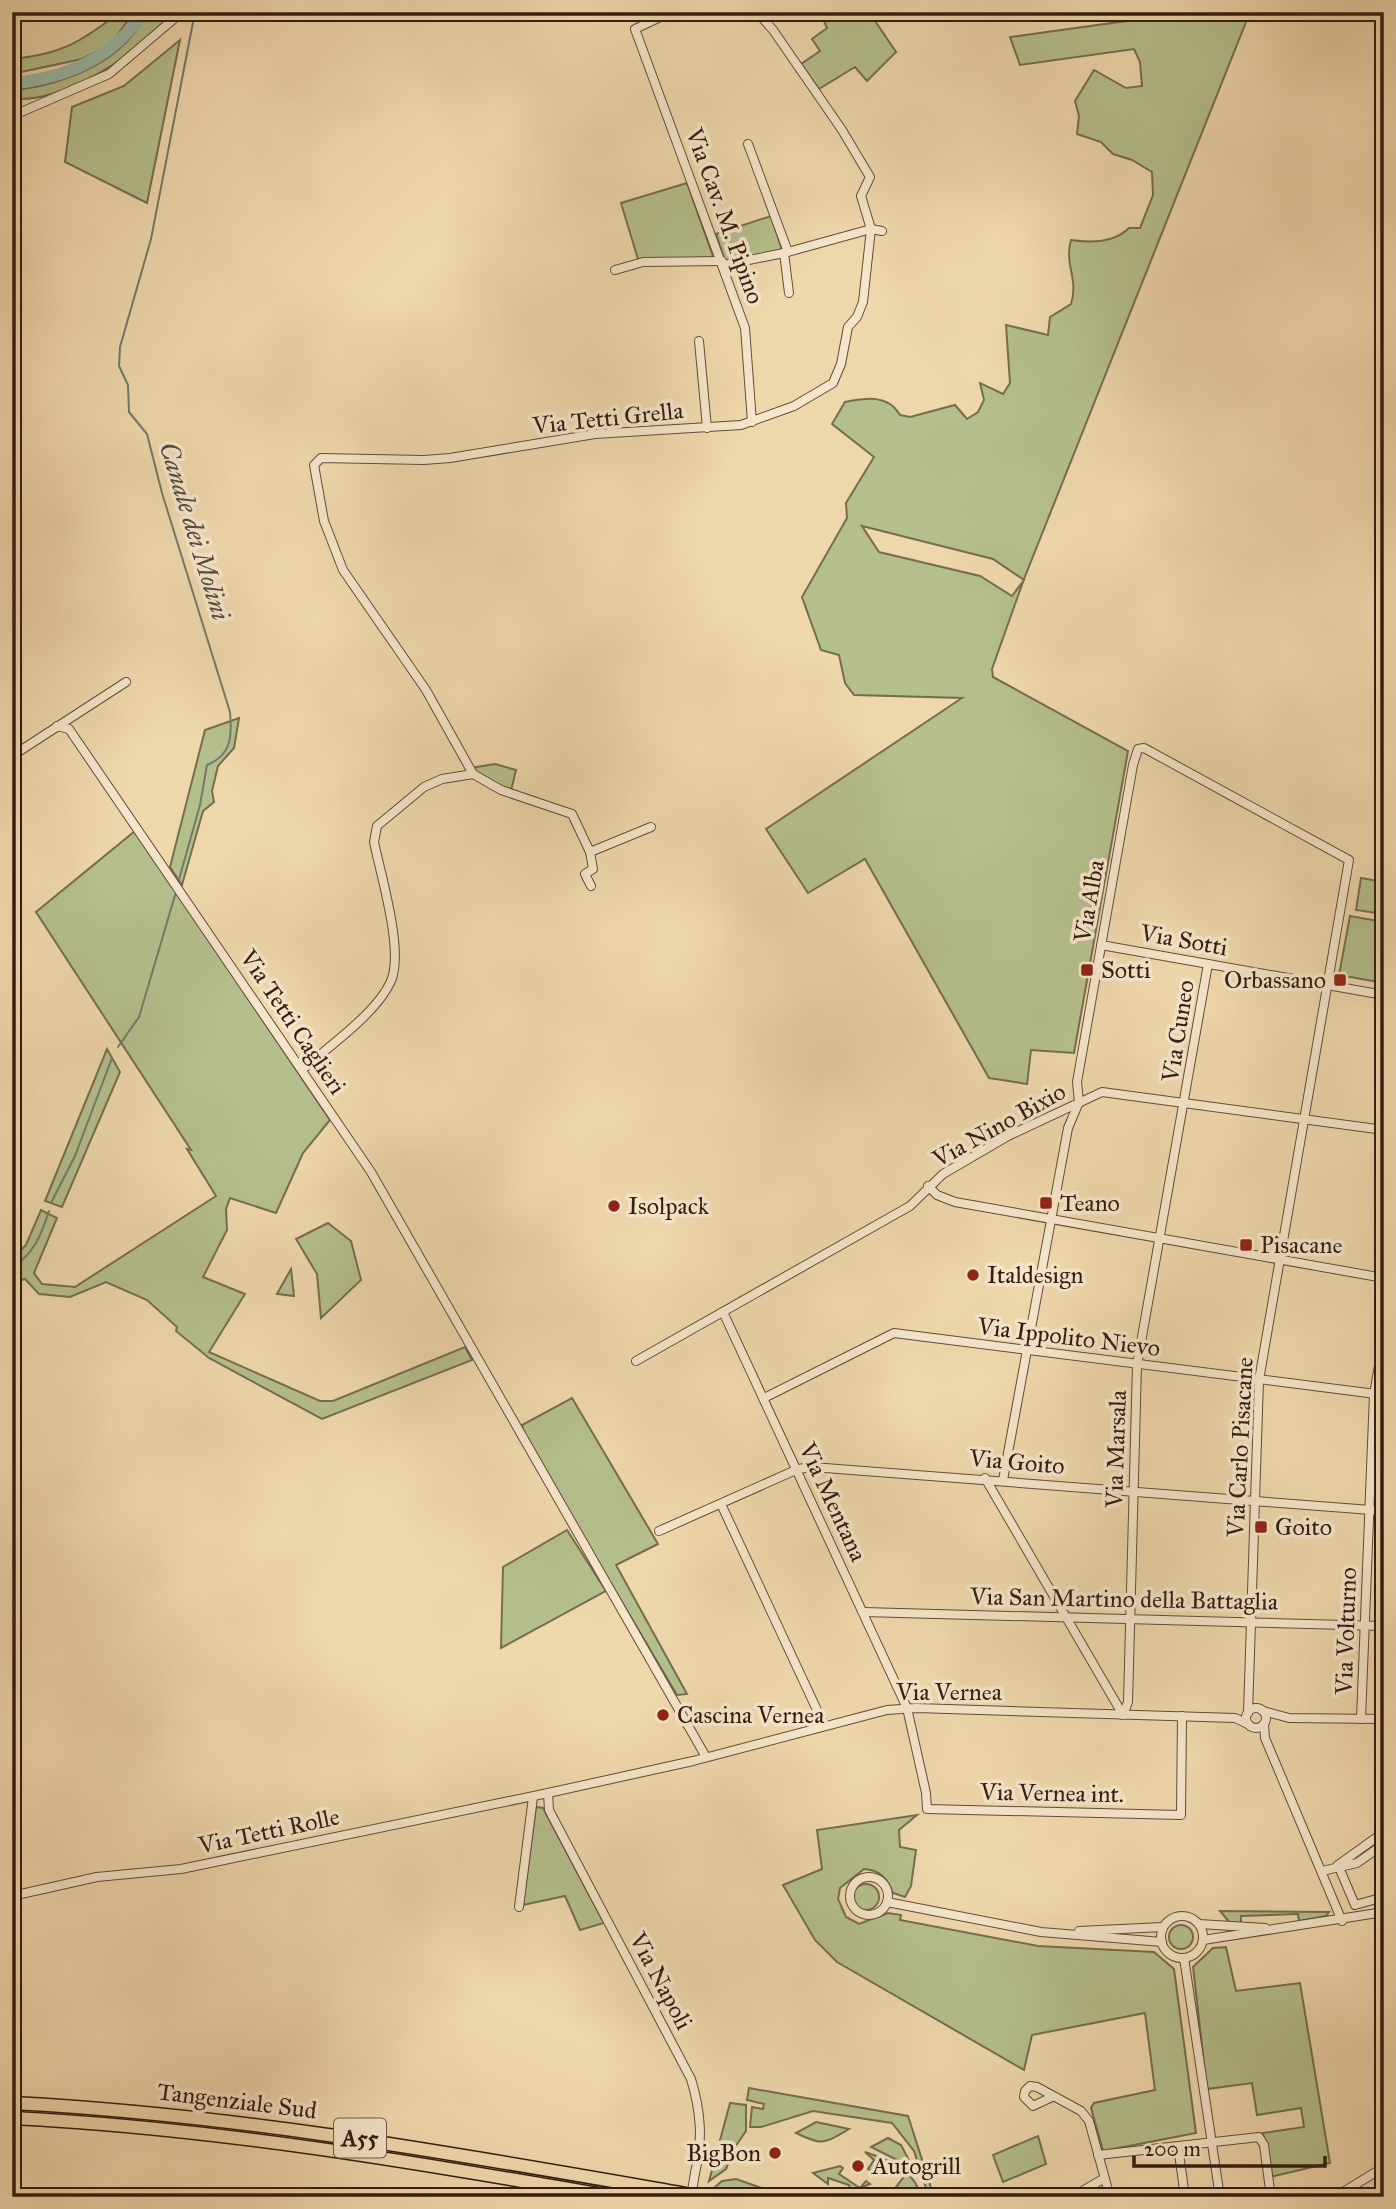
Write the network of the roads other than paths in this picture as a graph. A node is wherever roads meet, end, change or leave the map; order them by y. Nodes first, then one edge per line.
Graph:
1 (182, 12) edge
2 (671, 12) edge
3 (757, 12) edge
4 (12, 116) edge
5 (748, 144) dead end
6 (870, 229) junction
7 (882, 231) dead end
8 (786, 253) junction
9 (723, 263) junction
10 (615, 270) dead end
11 (789, 293) dead end
12 (699, 341) dead end
13 (752, 422) junction
14 (707, 428) junction
15 (126, 681) dead end
16 (57, 726) junction
17 (1138, 749) joint
18 (12, 756) edge
19 (473, 774) junction
20 (651, 827) dead end
21 (590, 852) junction
22 (591, 886) dead end
23 (1101, 945) junction
24 (1208, 964) junction
25 (1328, 985) junction
26 (1384, 995) edge
27 (303, 1069) junction
28 (1079, 1102) junction
29 (1186, 1104) junction
30 (1306, 1119) junction
31 (1384, 1130) edge
32 (928, 1186) junction
33 (1051, 1217) junction
34 (1158, 1237) junction
35 (1282, 1261) junction
36 (1384, 1278) edge
37 (723, 1312) junction
38 (1384, 1337) edge
39 (1027, 1352) junction
40 (636, 1361) dead end
41 (1137, 1365) junction
42 (1259, 1380) junction
43 (1379, 1395) edge
44 (764, 1398) junction
45 (798, 1469) junction
46 (985, 1478) junction
47 (1003, 1480) junction
48 (1133, 1491) junction
49 (1255, 1501) junction
50 (722, 1504) junction
51 (1370, 1510) junction
52 (1384, 1511) edge
53 (659, 1531) dead end
54 (863, 1612) junction
55 (1068, 1616) junction
56 (1130, 1617) junction
57 (1251, 1620) junction
58 (1366, 1625) junction
59 (1384, 1626) edge
60 (1128, 1691) junction
61 (1113, 1694) junction
62 (907, 1708) junction
63 (1253, 1711) junction
64 (1124, 1715) junction
65 (1182, 1717) junction
66 (1280, 1717) junction
67 (1235, 1718) junction
68 (1361, 1718) junction
69 (1384, 1719) edge
70 (1264, 1724) junction
71 (824, 1725) junction
72 (1251, 1726) junction
73 (1265, 1738) junction
74 (706, 1757) junction
75 (548, 1793) junction
76 (533, 1797) junction
77 (1384, 1832) edge
78 (1384, 1844) edge
79 (1338, 1866) junction
80 (1322, 1871) junction
81 (12, 1896) edge
82 (1384, 1897) edge
83 (887, 1902) junction
84 (519, 1907) dead end
85 (1384, 1912) edge
86 (1342, 1921) junction
87 (1199, 1924) junction
88 (1163, 1927) junction
89 (1285, 1929) junction
90 (1041, 1932) junction
91 (1203, 1940) junction
92 (1162, 1942) junction
93 (1184, 1958) junction
94 (1052, 2096) dead end
95 (12, 2103) edge
96 (12, 2118) edge
97 (1212, 2141) junction
98 (1178, 2146) junction
99 (1098, 2155) junction
100 (1384, 2167) edge
101 (1103, 2179) junction
102 (615, 2197) edge
103 (691, 2197) edge
104 (705, 2197) edge
105 (1072, 2197) edge
106 (1110, 2197) edge
107 (1185, 2197) edge
108 (1220, 2197) edge
109 (1271, 2197) edge
110 (1335, 2197) edge

1 - 4 street
2 - 9 street, Via Cav. M. Pipino
3 - 6 street, Via Tetti Grella
5 - 8 street
6 - 7 street
6 - 8 street
6 - 13 street, Via Tetti Grella
8 - 9 street
8 - 11 street
9 - 10 street
9 - 13 street, Via Cav. M. Pipino
12 - 14 street
13 - 14 street, Via Tetti Grella
14 - 19 street, Via Tetti Grella
15 - 16 street
16 - 18 street
16 - 27 street, Via Tetti Caglieri
17 - 23 street, Via Alba
17 - 25 street, Via Carlo Pisacane
19 - 21 street
19 - 27 street
20 - 21 street
21 - 22 street
23 - 24 street, Via Sotti
23 - 28 street, Via Alba
24 - 25 street, Via Sotti
24 - 29 street, Via Cuneo
25 - 26 street, Via Sotti
25 - 30 street, Via Carlo Pisacane
27 - 74 street, Via Tetti Caglieri
28 - 29 street, Via Nino Bixio
28 - 32 street, Via Nino Bixio
28 - 33 street, Via Alba
29 - 30 street, Via Nino Bixio
29 - 34 street, Via Marsala
30 - 31 street, Via Nino Bixio
30 - 35 street, Via Carlo Pisacane
32 - 33 street
32 - 37 street, Via Nino Bixio
33 - 34 street
33 - 39 street, Via Alba
34 - 35 street
34 - 41 street, Via Marsala
35 - 36 street
35 - 42 street, Via Carlo Pisacane
37 - 40 street, Via Nino Bixio
37 - 44 street, Via Mentana
38 - 43 street, Via Volturno
39 - 41 street, Via Ippolito Nievo
39 - 44 street, Via Ippolito Nievo
39 - 47 street, Via Alba
41 - 42 street, Via Ippolito Nievo
41 - 48 street, Via Marsala
42 - 43 street, Via Ippolito Nievo
42 - 49 street, Via Carlo Pisacane
43 - 51 street, Via Volturno
44 - 45 street, Via Mentana
45 - 46 street, Via Goito
45 - 50 street, Via Goito
45 - 54 street, Via Mentana
46 - 47 street, Via Goito
46 - 55 street
47 - 48 street, Via Goito
48 - 49 street, Via Goito
48 - 56 street, Via Marsala
49 - 51 street, Via Goito
49 - 57 street, Via Carlo Pisacane
50 - 53 street, Via Goito
50 - 71 street
51 - 52 street, Via Goito
51 - 58 street, Via Volturno
54 - 55 street, Via San Martino della Battaglia
54 - 62 street, Via Mentana
55 - 56 street, Via San Martino della Battaglia
55 - 61 street
56 - 57 street, Via San Martino della Battaglia
56 - 60 street, Via Marsala
57 - 58 street, Via San Martino della Battaglia
57 - 63 street, Via Carlo Pisacane
58 - 59 street, Via San Martino della Battaglia
58 - 68 street, Via Volturno
60 - 61 street
60 - 64 street, Via Marsala
61 - 64 street
62 - 64 street, Via Vernea
62 - 65 street, Via Vernea int.
62 - 71 street, Via Vernea
63 - 66 street
63 - 67 street
63 - 70 street
63 - 72 street
64 - 65 street, Via Vernea
65 - 67 street, Via Vernea
66 - 68 street
66 - 70 street
67 - 72 street
68 - 69 street
70 - 72 street
70 - 73 street
71 - 74 street, Via Vernea
72 - 73 street
73 - 80 street
74 - 75 street, Via Vernea
75 - 76 street, Via Vernea
75 - 103 street, Via Napoli, bridge
76 - 81 street, Via Tetti Rolle
76 - 84 street
77 - 79 street
78 - 79 street
79 - 80 street
79 - 82 street
80 - 86 street
83 - 83 street
83 - 90 street
85 - 86 street
86 - 89 street
87 - 88 street
87 - 89 street
87 - 91 street
88 - 90 street
88 - 92 street
89 - 91 street
90 - 92 street
91 - 93 street
92 - 93 street
93 - 97 street
94 - 99 street
95 - 104 highway, Tangenziale Sud / A55
96 - 102 highway, Tangenziale Sud / A55
97 - 98 street
97 - 108 street
97 - 109 street
98 - 99 street
98 - 107 street
99 - 101 street
100 - 110 street
101 - 105 street
101 - 106 street

